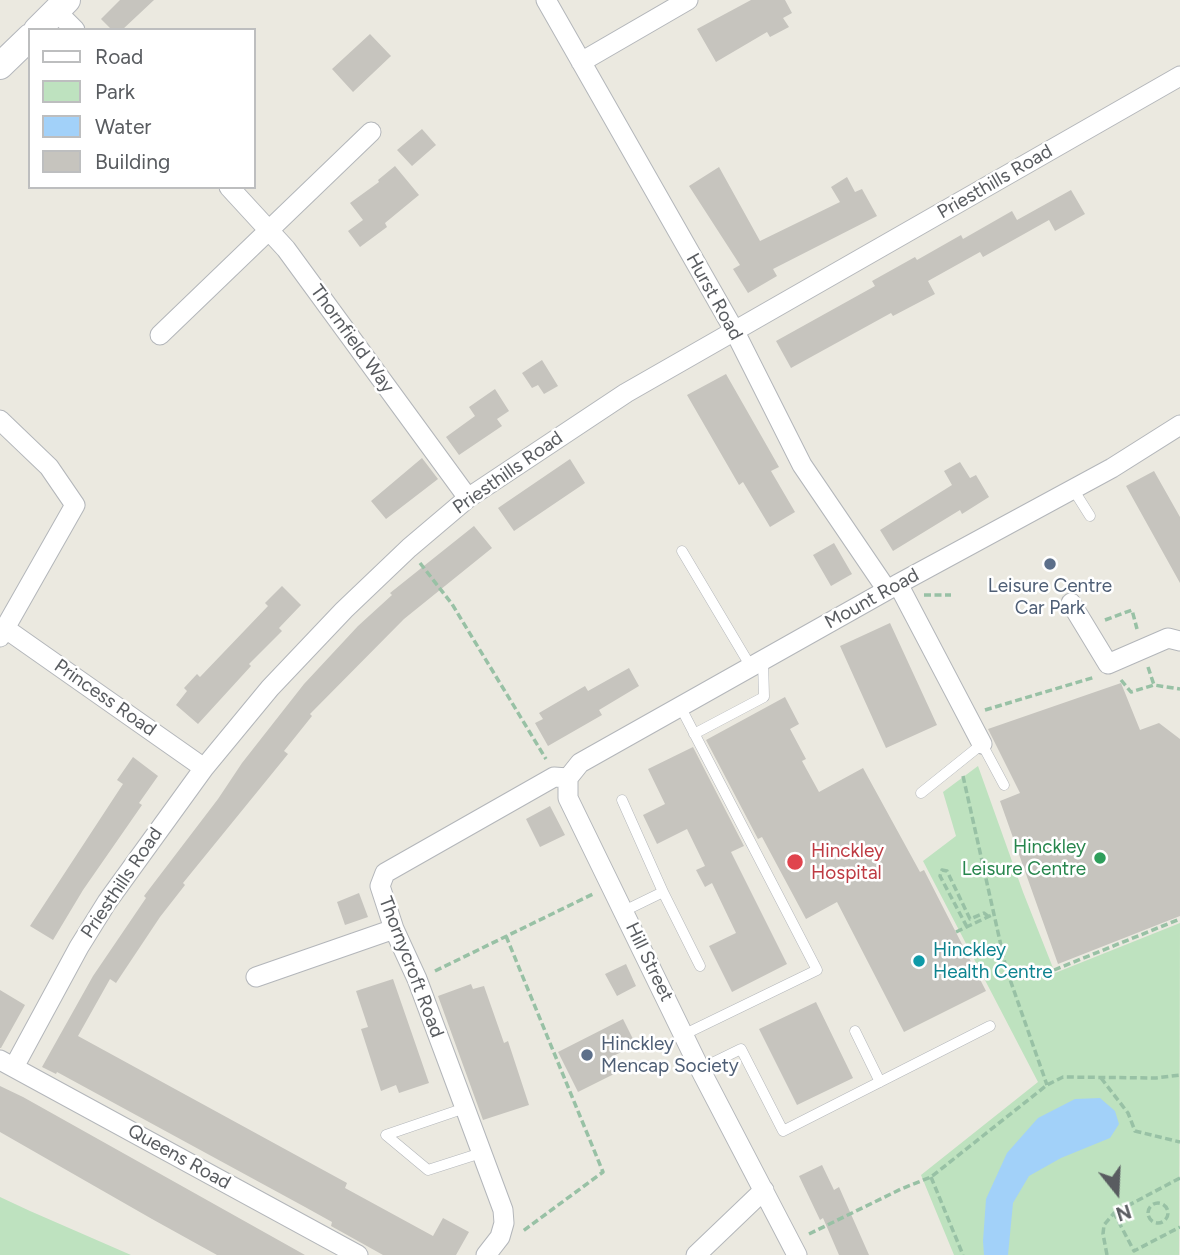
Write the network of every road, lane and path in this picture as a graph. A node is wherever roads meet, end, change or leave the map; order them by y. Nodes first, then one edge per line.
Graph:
1 (546, 0) edge
2 (688, 0) edge
3 (62, 5) edge
4 (39, 28) edge
5 (74, 28) edge
6 (28, 39) edge
7 (581, 62) junction
8 (0, 66) edge
9 (1180, 76) edge
10 (371, 132) dead end
11 (231, 189) edge
12 (271, 230) junction
13 (734, 330) junction
14 (160, 335) dead end
15 (0, 420) edge
16 (1180, 425) edge
17 (1073, 489) junction
18 (468, 498) junction
19 (1090, 516) dead end
20 (409, 548) junction
21 (682, 551) dead end
22 (892, 587) junction
23 (1071, 603) dead end
24 (3, 633) edge
25 (1180, 641) edge
26 (757, 664) junction
27 (1095, 677) dead end
28 (1120, 678) dead end
29 (1180, 689) edge
30 (681, 708) junction
31 (968, 715) junction
32 (694, 734) junction
33 (982, 744) junction
34 (959, 761) junction
35 (204, 768) junction
36 (561, 778) junction
37 (1004, 785) dead end
38 (921, 793) dead end
39 (622, 800) dead end
40 (611, 885) junction
41 (663, 892) junction
42 (624, 911) junction
43 (994, 914) junction
44 (989, 917) junction
45 (1180, 919) edge
46 (967, 927) junction
47 (394, 929) junction
48 (956, 932) dead end
49 (506, 936) junction
50 (700, 966) dead end
51 (1054, 970) dead end
52 (256, 977) dead end
53 (417, 979) junction
54 (990, 1026) dead end
55 (855, 1031) dead end
56 (683, 1035) junction
57 (7, 1063) edge
58 (700, 1069) junction
59 (1180, 1075) edge
60 (1101, 1077) junction
61 (880, 1082) junction
62 (1047, 1085) junction
63 (465, 1108) junction
64 (1180, 1142) edge
65 (481, 1153) junction
66 (930, 1177) junction
67 (1180, 1178) edge
68 (764, 1190) junction
69 (1149, 1194) junction
70 (1154, 1203) junction
71 (1114, 1213) junction
72 (1163, 1222) junction
73 (1180, 1227) edge
74 (522, 1232) dead end
75 (1168, 1233) junction
76 (794, 1249) edge
77 (1135, 1251) junction
78 (358, 1255) edge
79 (486, 1255) edge
80 (696, 1255) edge
81 (963, 1255) edge
82 (1107, 1255) edge
83 (1131, 1255) edge

1 - 7 street, Hurst Road
2 - 7 street
3 - 4 main road
3 - 5 street
6 - 8 main road
7 - 13 street, Hurst Road
9 - 13 street, Priesthills Road
10 - 12 street
11 - 12 street, Thornfield Way
12 - 14 street
12 - 18 street, Thornfield Way
13 - 18 street, Priesthills Road
13 - 22 street, Hurst Road
15 - 24 street, Princess Road
16 - 17 street, Mount Road
17 - 19 lane
17 - 22 street, Mount Road
18 - 20 street, Priesthills Road
20 - 35 street, Priesthills Road
20 - 36 path
21 - 26 lane
22 - 26 street, Mount Road
22 - 31 street, Hurst Road
23 - 25 street
24 - 35 street, Princess Road
26 - 30 street, Mount Road
26 - 32 lane
27 - 31 path
28 - 29 path
30 - 32 lane
30 - 36 street, Mount Road
31 - 33 street, Hurst Road
32 - 56 lane
33 - 34 lane
33 - 37 lane
34 - 38 lane
34 - 43 path
35 - 57 street, Priesthills Road
36 - 40 street, Hill Street
36 - 47 street, Thornycroft Road
39 - 41 lane
40 - 42 street, Hill Street
40 - 49 path
41 - 42 lane
41 - 50 lane
42 - 56 street, Hill Street
43 - 44 path
43 - 62 path
44 - 46 path
44 - 46 path
45 - 51 path
46 - 48 path
47 - 52 street
47 - 53 street, Thornycroft Road
49 - 53 path
49 - 74 path
53 - 63 street, Thornycroft Road
54 - 61 lane
55 - 61 lane
56 - 58 street, Hill Street
57 - 78 street, Queens Road
58 - 61 lane
58 - 68 street, Hill Street
59 - 60 path
60 - 62 path
60 - 64 path
62 - 66 path
63 - 65 street, Thornycroft Road
63 - 65 lane
65 - 79 street, Thornycroft Road
66 - 76 path
66 - 81 path
67 - 69 path
68 - 76 street, Hill Street
68 - 80 street
69 - 70 path
69 - 71 path
70 - 72 path
70 - 72 path
71 - 77 path
71 - 82 path
72 - 75 path
73 - 75 path
75 - 77 path
77 - 83 path

